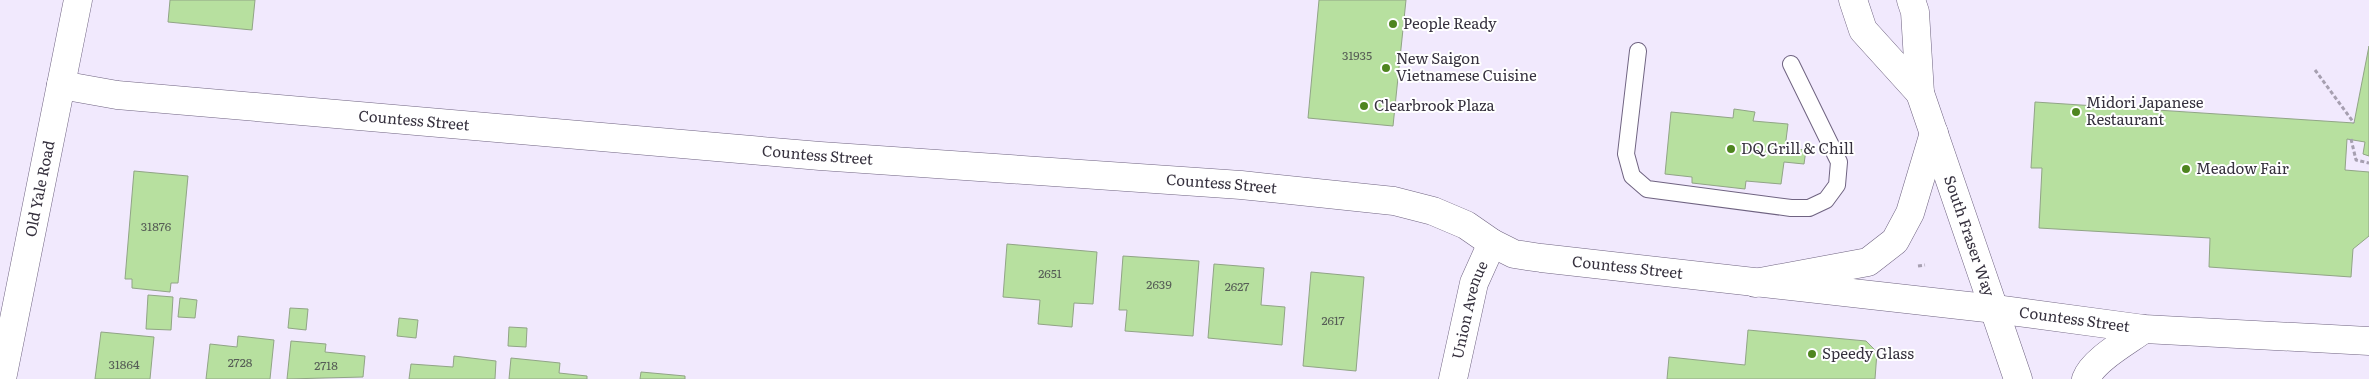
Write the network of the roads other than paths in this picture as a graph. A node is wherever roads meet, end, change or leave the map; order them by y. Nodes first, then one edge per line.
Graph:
1 (78, 0) edge
2 (1853, 0) edge
3 (1911, 0) edge
4 (1638, 51) dead end
5 (1791, 64) dead end
6 (61, 85) junction
7 (1920, 93) junction
8 (1934, 133) junction
9 (1492, 243) junction
10 (1755, 283) junction
11 (1995, 309) junction
12 (2144, 329) junction
13 (2369, 341) edge
14 (2, 379) edge
15 (1453, 379) edge
16 (2018, 379) edge
17 (2086, 379) edge

1 - 6 street, Old Yale Road
2 - 7 street, South Fraser Way
3 - 7 street, South Fraser Way
4 - 5 lane
6 - 9 street, Countess Street
6 - 14 street, Old Yale Road
7 - 8 street, South Fraser Way
8 - 10 street
8 - 11 street, South Fraser Way
9 - 10 street, Countess Street
9 - 15 street, Union Avenue
10 - 11 street, Countess Street
11 - 12 street, Countess Street
11 - 16 street, South Fraser Way
12 - 13 street, Countess Street
12 - 17 street

